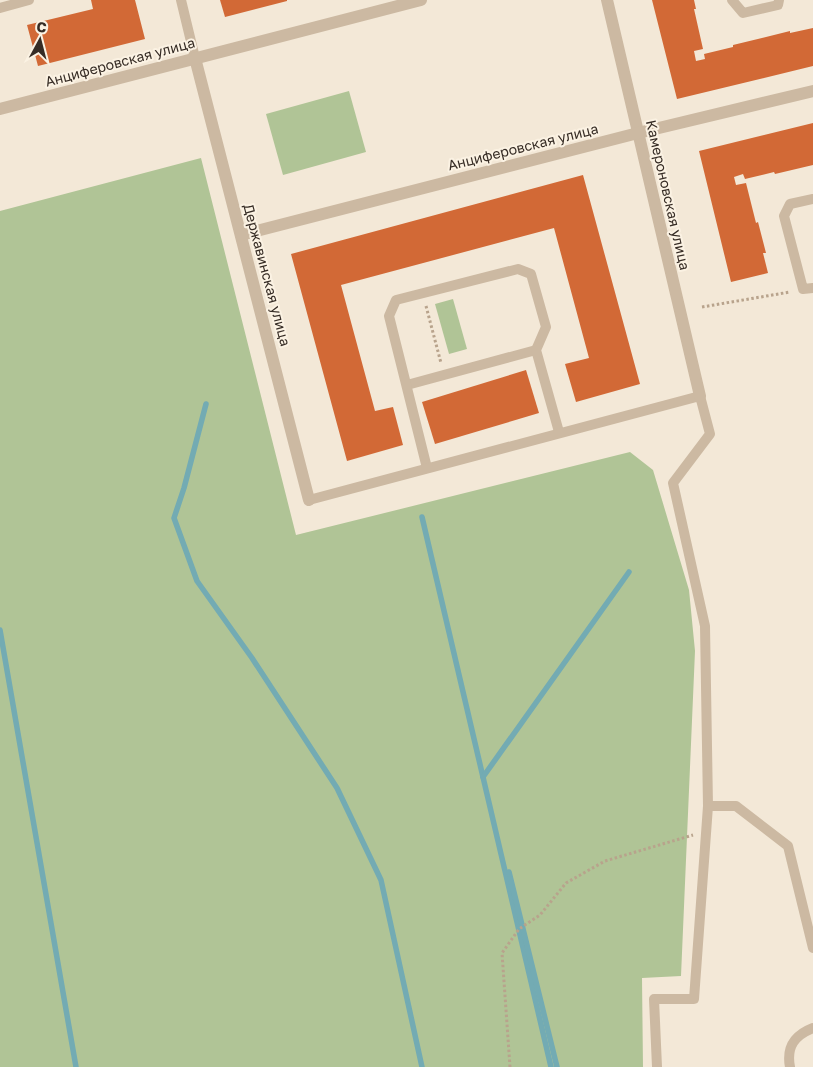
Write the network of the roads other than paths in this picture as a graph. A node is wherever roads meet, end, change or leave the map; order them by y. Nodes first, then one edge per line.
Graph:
1 (29, 0) edge
2 (181, 0) edge
3 (421, 0) edge
4 (607, 0) edge
5 (732, 0) edge
6 (779, 0) edge
7 (0, 8) edge
8 (195, 58) junction
9 (813, 91) edge
10 (0, 110) edge
11 (638, 133) junction
12 (813, 199) edge
13 (241, 236) junction
14 (808, 289) edge
15 (536, 350) junction
16 (407, 385) junction
17 (700, 396) junction
18 (559, 432) junction
19 (427, 468) junction
20 (309, 500) joint
21 (708, 806) junction
22 (813, 948) edge
23 (813, 1028) edge
24 (657, 1067) edge
25 (790, 1067) edge

1 - 7 lane
2 - 8 lane
3 - 8 street, Анциферовская улица
4 - 11 street, Камероновская улица
5 - 6 lane
8 - 10 street, Анциферовская улица
8 - 13 street, Державинская улица
9 - 11 street, Анциферовская улица
11 - 13 street, Анциферовская улица
11 - 17 street, Камероновская улица
12 - 14 lane
13 - 20 street, Державинская улица
15 - 16 lane
15 - 16 lane
15 - 18 lane
16 - 19 lane
17 - 18 lane
17 - 21 lane
18 - 19 lane
19 - 20 lane
21 - 22 lane
21 - 24 lane
23 - 25 lane

